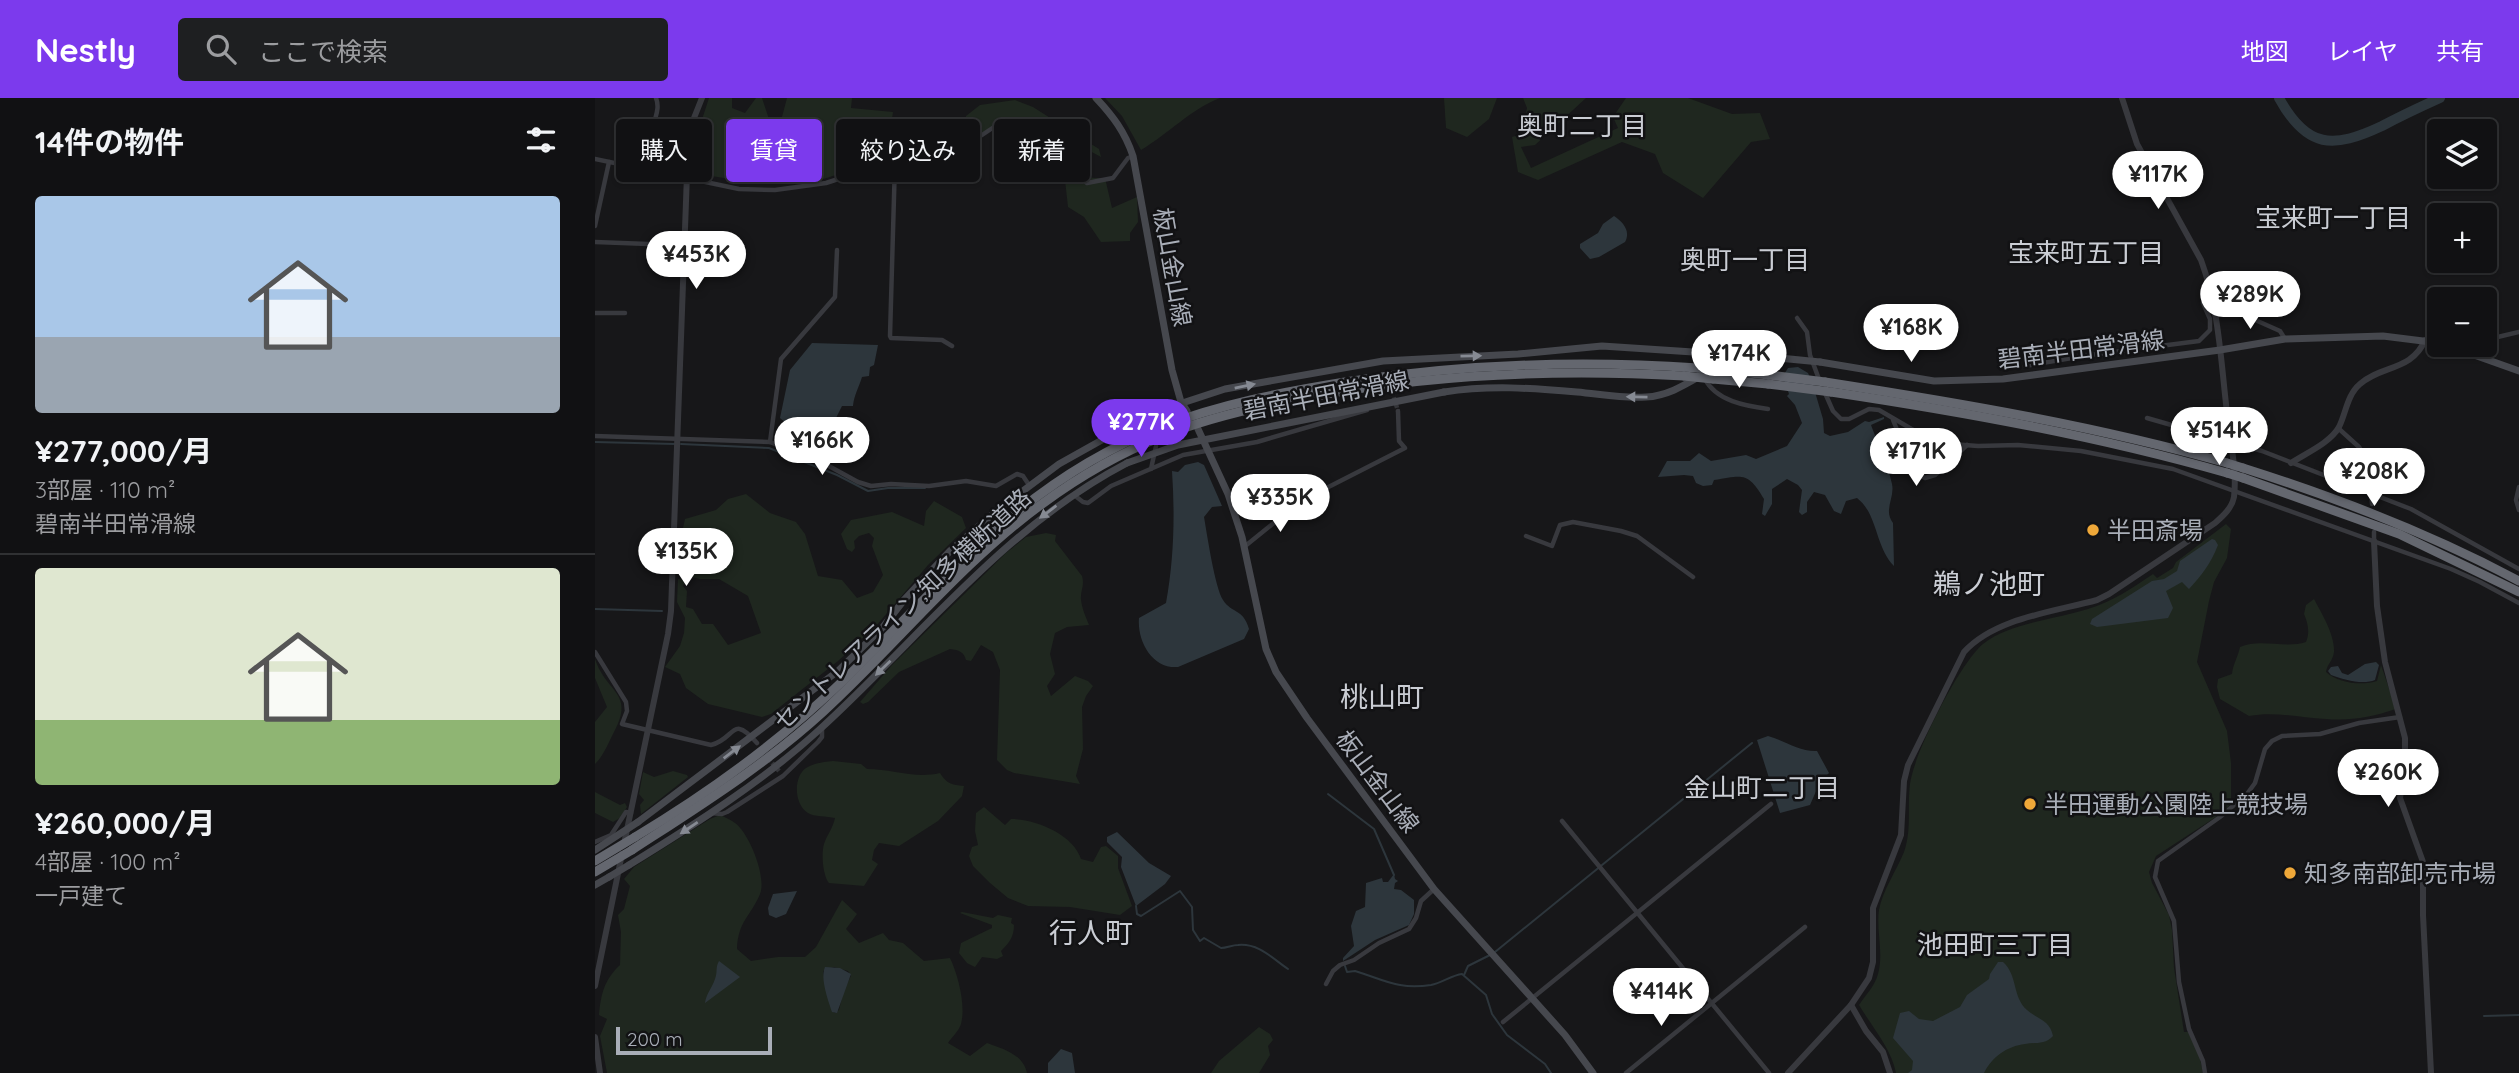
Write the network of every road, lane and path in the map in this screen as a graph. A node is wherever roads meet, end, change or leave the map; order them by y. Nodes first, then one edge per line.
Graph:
1 (656, 98) edge
2 (702, 98) edge
3 (1096, 98) edge
4 (2122, 98) edge
5 (654, 119) edge
6 (694, 119) edge
7 (1133, 156) junction
8 (595, 159) edge
9 (609, 162) junction
10 (616, 163) edge
11 (836, 180) edge
12 (686, 182) edge
13 (705, 182) edge
14 (894, 182) edge
15 (1090, 182) edge
16 (595, 226) edge
17 (595, 242) edge
18 (675, 245) dead end
19 (837, 250) dead end
20 (2211, 294) junction
21 (595, 313) edge
22 (625, 313) dead end
23 (1797, 318) dead end
24 (2519, 332) edge
25 (2497, 337) edge
26 (2285, 339) junction
27 (2425, 340) joint
28 (952, 346) dead end
29 (2220, 350) junction
30 (1704, 353) junction
31 (1769, 357) junction
32 (2488, 357) edge
33 (2025, 366) dead end
34 (2519, 370) edge
35 (1705, 374) junction
36 (1769, 379) junction
37 (1574, 382) dead end
38 (1573, 392) junction
39 (1181, 402) junction
40 (1388, 403) junction
41 (1768, 409) dead end
42 (1187, 411) dead end
43 (1398, 411) tunnel mouth
44 (2147, 418) dead end
45 (1892, 419) junction
46 (2339, 428) junction
47 (1198, 429) dead end
48 (595, 436) edge
49 (678, 439) junction
50 (2231, 441) junction
51 (770, 442) junction
52 (1156, 446) dead end
53 (1967, 446) junction
54 (1209, 452) junction
55 (2291, 463) junction
56 (2227, 468) junction
57 (1151, 469) junction
58 (2243, 473) junction
59 (1029, 485) junction
60 (2519, 487) edge
61 (2234, 492) junction
62 (2370, 493) junction
63 (1073, 495) junction
64 (2372, 503) dead end
65 (2519, 510) edge
66 (2374, 532) dead end
67 (1526, 536) dead end
68 (2374, 541) junction
69 (1244, 547) junction
70 (2519, 569) edge
71 (1693, 577) dead end
72 (2519, 581) edge
73 (2519, 592) edge
74 (2519, 603) edge
75 (595, 652) edge
76 (2400, 717) junction
77 (822, 727) junction
78 (648, 731) junction
79 (754, 740) junction
80 (779, 771) tunnel mouth
81 (783, 776) junction
82 (1770, 804) dead end
83 (631, 813) junction
84 (710, 813) junction
85 (1563, 821) dead end
86 (595, 842) edge
87 (595, 850) edge
88 (595, 861) edge
89 (595, 872) edge
90 (595, 885) edge
91 (1434, 889) junction
92 (1638, 911) junction
93 (1805, 927) dead end
94 (596, 974) edge
95 (1326, 984) dead end
96 (595, 986) edge
97 (1532, 998) junction
98 (1712, 1004) junction
99 (1851, 1005) junction
100 (1503, 1022) dead end
101 (595, 1037) edge
102 (600, 1073) edge
103 (1593, 1073) edge
104 (1626, 1073) edge
105 (1769, 1073) edge
106 (1788, 1073) edge
107 (1890, 1073) edge
108 (2205, 1073) edge
109 (2431, 1073) edge

1 - 5 street
2 - 6 street
3 - 7 main road, 板山金山線
4 - 20 street
7 - 15 street
7 - 39 main road, 板山金山線
8 - 9 street
9 - 10 street
9 - 16 street
11 - 13 street
12 - 49 street
14 - 28 street
17 - 18 street
19 - 51 street
20 - 26 street
20 - 29 street
20 - 33 street
21 - 22 street
23 - 45 street
24 - 25 street
26 - 27 main road, 碧南半田常滑線
26 - 29 main road, 碧南半田常滑線
27 - 46 street
29 - 31 main road, 碧南半田常滑線, bridge
29 - 50 street
30 - 31 main road, 碧南半田常滑線
30 - 35 main road
39 -> 30 main road, 碧南半田常滑線
31 - 35 main road, 碧南半田常滑線
32 - 34 main road
35 - 36 highway, セントレアライン;知多横断道路
35 - 36 highway, セントレアライン;知多横断道路, bridge
35 -> 38 main road, 碧南半田常滑線
35 - 41 street
35 - 88 highway, セントレアライン;知多横断道路, bridge
35 - 89 highway, セントレアライン;知多横断道路, bridge
36 - 56 highway, セントレアライン;知多横断道路, bridge
36 - 56 highway, セントレアライン;知多横断道路, bridge
37 - 38 street
38 - 40 main road, 碧南半田常滑線, bridge
39 - 42 main road, 板山金山線
39 - 59 main road, 碧南半田常滑線
40 - 54 street
40 - 63 main road, 碧南半田常滑線, bridge
43 - 69 street
44 - 50 street
45 - 53 street
45 - 53 street
46 - 55 street
46 - 62 street
47 - 54 main road, 板山金山線
48 - 49 street
49 - 51 street
49 - 78 street
50 - 55 street
50 - 61 street
51 - 59 street
52 - 57 street
53 - 61 street
54 - 57 street
54 - 69 main road, 板山金山線
55 - 62 street
56 - 58 highway, セントレアライン;知多横断道路, bridge
57 - 63 street
58 - 72 highway, セントレアライン;知多横断道路
58 - 73 highway, セントレアライン;知多横断道路
59 - 79 main road, 碧南半田常滑線
60 - 65 street
61 - 68 street
61 - 99 street
62 - 64 street
62 - 70 street
63 -> 77 main road, 碧南半田常滑線
66 - 68 street
67 - 71 street
68 - 74 street
68 - 76 street
69 - 91 main road, 板山金山線
75 - 78 street
76 - 108 street
76 - 109 street
77 - 81 street
77 - 84 main road, 碧南半田常滑線
78 - 79 street
78 - 83 street
87 -> 79 main road, 碧南半田常滑線, bridge
80 - 81 street
81 - 84 street
82 - 92 street
83 - 86 street
83 - 94 street
84 -> 90 main road, 碧南半田常滑線, bridge
85 - 92 street
91 - 95 street
91 - 97 main road, 板山金山線
92 - 97 street
92 - 98 street
93 - 98 street
94 - 96 street
97 - 100 street
97 - 103 main road, 板山金山線
98 - 104 street
98 - 105 street
99 - 106 street
99 - 107 street
101 - 102 street

